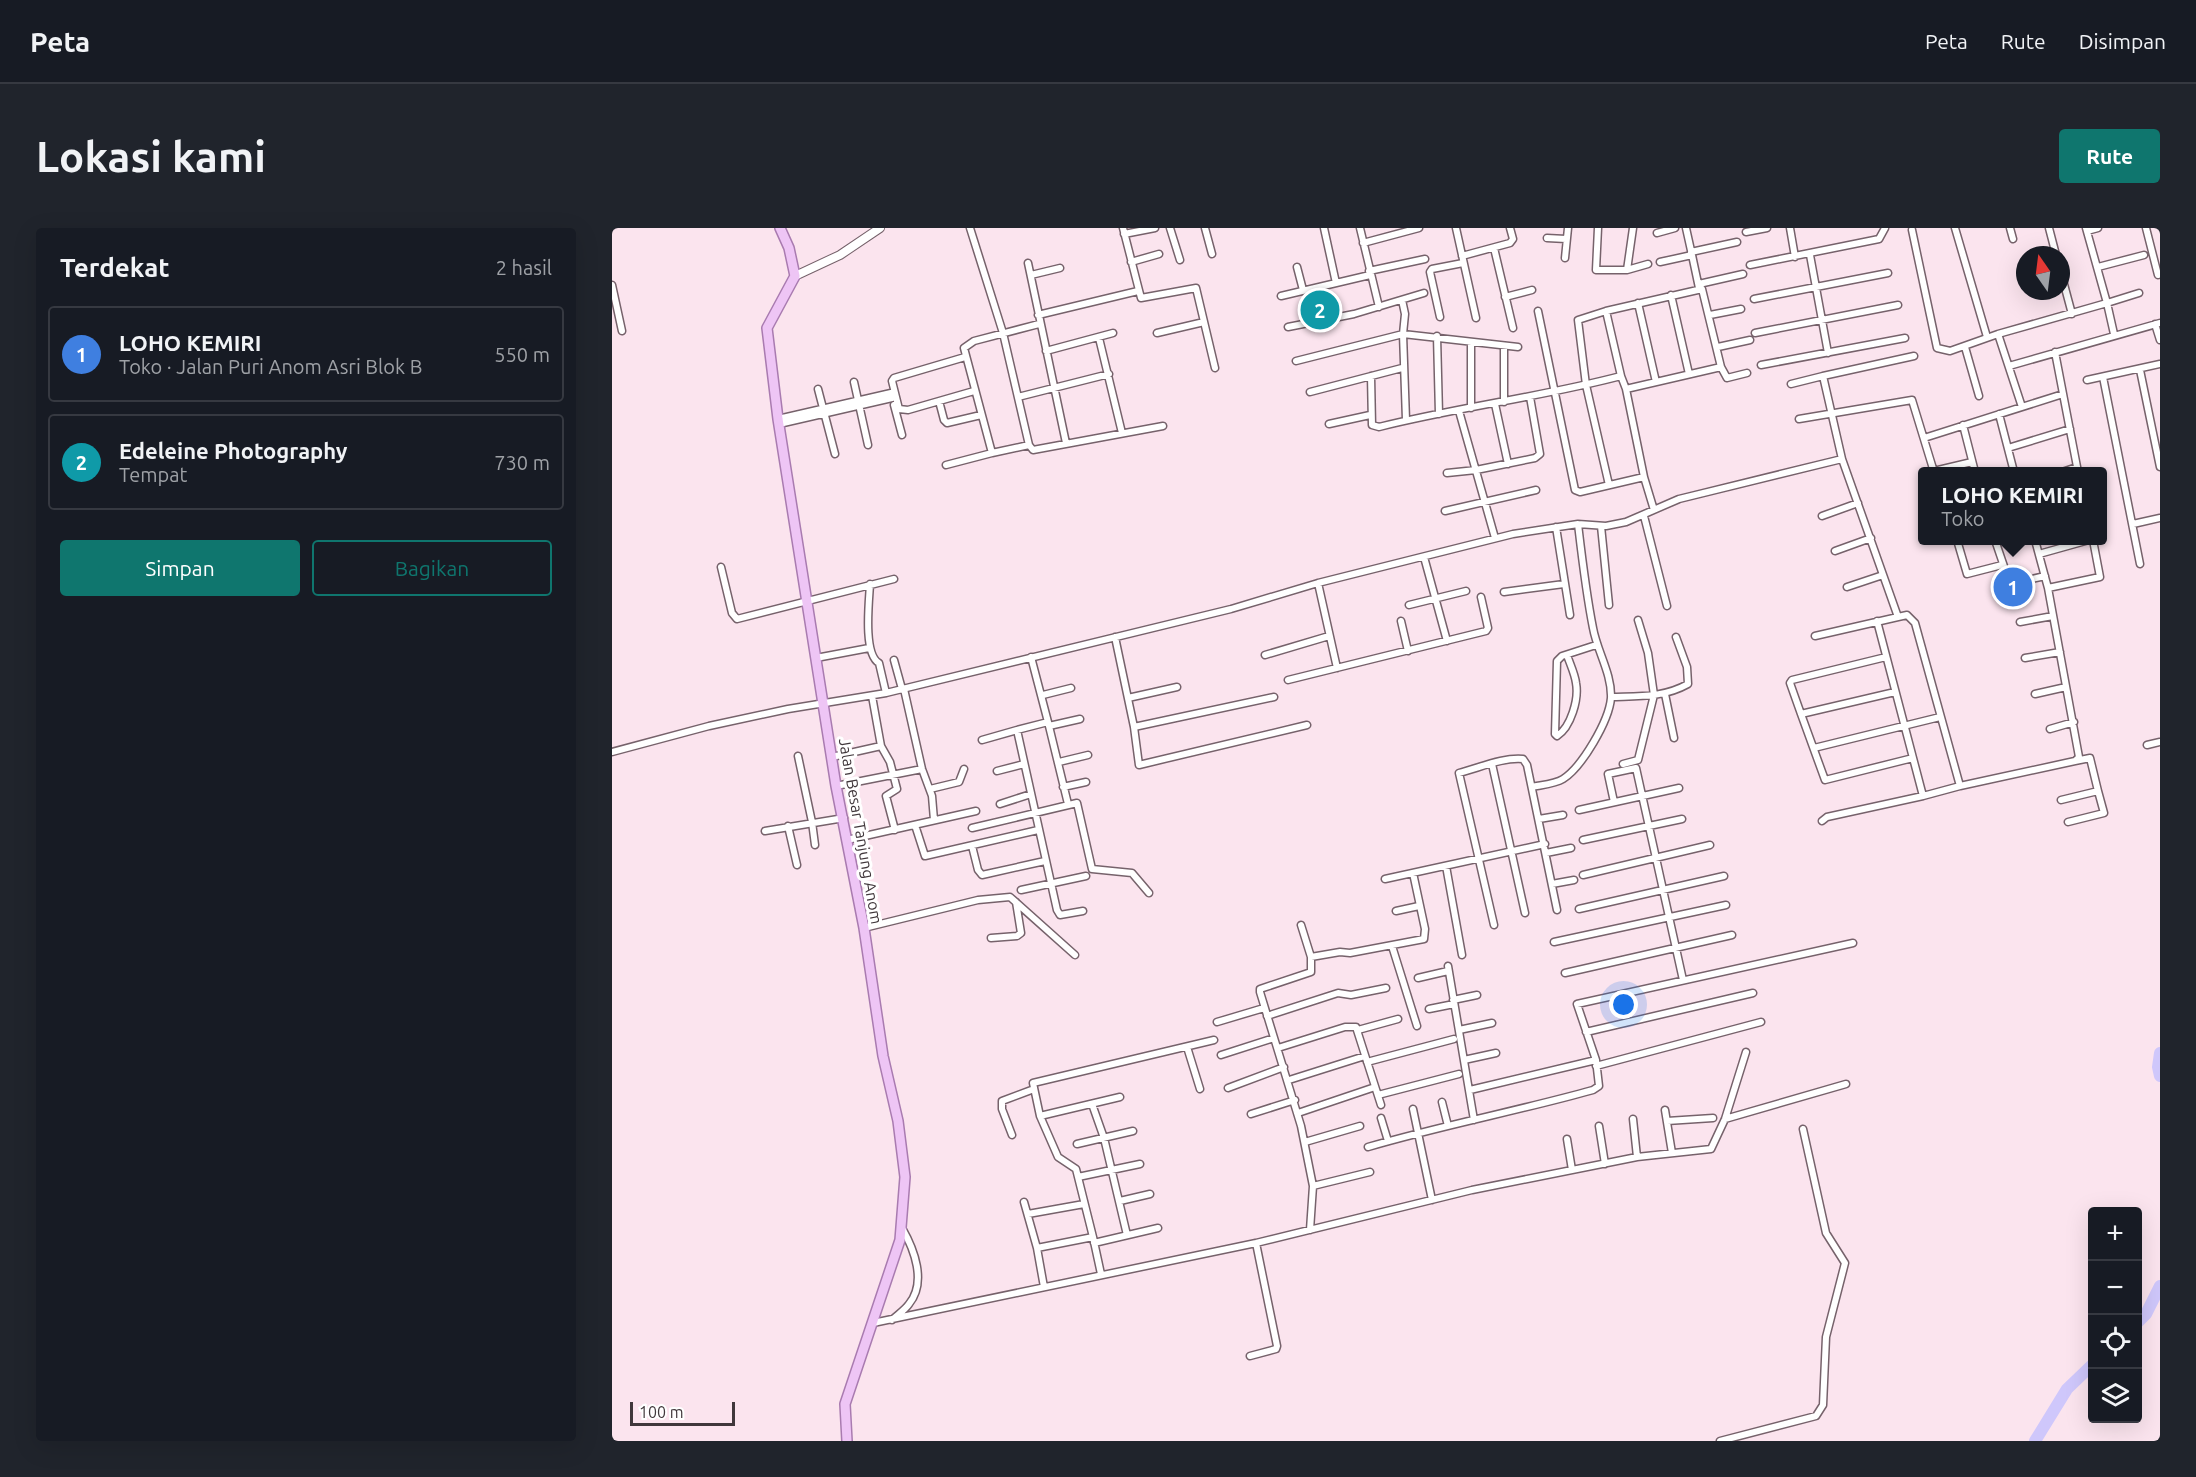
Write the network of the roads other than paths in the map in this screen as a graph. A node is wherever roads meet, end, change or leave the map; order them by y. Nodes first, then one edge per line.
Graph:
1 (780, 228) edge
2 (880, 228) edge
3 (970, 228) edge
4 (1155, 228) edge
5 (1170, 228) edge
6 (1205, 228) edge
7 (1324, 228) edge
8 (1360, 228) edge
9 (1419, 228) edge
10 (1456, 228) edge
11 (1510, 228) edge
12 (1568, 228) edge
13 (1598, 228) edge
14 (1633, 228) edge
15 (1675, 228) edge
16 (1686, 228) edge
17 (1767, 228) edge
18 (1790, 228) edge
19 (1885, 228) edge
20 (1954, 228) edge
21 (2010, 228) edge
22 (2049, 228) edge
23 (2098, 228) edge
24 (2147, 228) edge
25 (1912, 230) dead end
26 (2087, 230) edge
27 (1124, 231) edge
28 (1746, 232) dead end
29 (1657, 233) dead end
30 (1547, 238) dead end
31 (1566, 239) junction
32 (2013, 239) dead end
33 (1737, 242) dead end
34 (1363, 243) junction
35 (2054, 246) edge
36 (1494, 248) junction
37 (1691, 253) junction
38 (1159, 254) dead end
39 (1212, 254) dead end
40 (1810, 255) junction
41 (2144, 255) dead end
42 (1795, 257) junction
43 (1565, 258) dead end
44 (1425, 259) dead end
45 (1180, 260) dead end
46 (1463, 260) junction
47 (2157, 261) edge
48 (1131, 262) junction
49 (1660, 262) dead end
50 (1028, 263) dead end
51 (1648, 264) dead end
52 (1750, 265) dead end
53 (1297, 267) dead end
54 (2098, 267) junction
55 (1060, 268) dead end
56 (1627, 270) junction
57 (1370, 273) junction
58 (1888, 273) dead end
59 (1743, 274) dead end
60 (1031, 275) junction
61 (2158, 275) dead end
62 (795, 276) junction
63 (1336, 283) junction
64 (612, 285) edge
65 (1699, 286) junction
66 (1817, 288) junction
67 (1303, 290) junction
68 (1532, 290) dead end
69 (1138, 291) junction
70 (1424, 293) dead end
71 (2139, 294) dead end
72 (1671, 295) junction
73 (1281, 296) dead end
74 (1505, 297) junction
75 (1754, 299) dead end
76 (1402, 300) junction
77 (2068, 300) edge
78 (1638, 303) junction
79 (2107, 303) junction
80 (1898, 305) dead end
81 (1379, 307) junction
82 (1741, 309) dead end
83 (1538, 311) dead end
84 (1606, 311) junction
85 (2072, 314) junction
86 (1038, 315) junction
87 (1710, 315) junction
88 (1440, 317) dead end
89 (1476, 318) dead end
90 (1823, 321) junction
91 (1204, 322) junction
92 (2158, 323) edge
93 (1039, 324) junction
94 (1288, 327) dead end
95 (1513, 328) dead end
96 (622, 331) dead end
97 (1004, 333) junction
98 (1113, 333) dead end
99 (1157, 333) dead end
100 (1755, 333) dead end
101 (1403, 334) junction
102 (1998, 334) junction
103 (2114, 334) junction
104 (1437, 336) junction
105 (1987, 337) junction
106 (1099, 338) junction
107 (1905, 338) dead end
108 (1750, 340) dead end
109 (2160, 340) edge
110 (1471, 343) junction
111 (1504, 346) junction
112 (1518, 347) dead end
113 (1718, 347) junction
114 (1965, 347) junction
115 (1046, 351) junction
116 (2055, 352) junction
117 (1828, 353) junction
118 (1914, 356) dead end
119 (965, 357) junction
120 (1296, 361) dead end
121 (2160, 364) edge
122 (1761, 365) dead end
123 (2009, 366) junction
124 (1722, 367) junction
125 (1215, 368) dead end
126 (1402, 368) junction
127 (2140, 370) junction
128 (1109, 374) junction
129 (1689, 374) junction
130 (1747, 374) dead end
131 (1371, 376) junction
132 (1621, 376) junction
133 (1823, 376) junction
134 (2103, 377) junction
135 (2087, 380) dead end
136 (888, 381) dead end
137 (854, 382) dead end
138 (1656, 382) junction
139 (1791, 384) dead end
140 (1586, 385) junction
141 (1055, 388) junction
142 (818, 389) dead end
143 (1626, 389) junction
144 (974, 391) junction
145 (1555, 391) junction
146 (1310, 392) dead end
147 (2063, 394) junction
148 (892, 395) junction
149 (1979, 396) dead end
150 (1018, 397) junction
151 (1530, 397) junction
152 (939, 401) junction
153 (1504, 402) junction
154 (859, 403) junction
155 (1495, 404) junction
156 (2022, 407) junction
157 (1471, 408) junction
158 (1459, 411) junction
159 (824, 412) junction
160 (1832, 413) junction
161 (1439, 414) junction
162 (1999, 414) junction
163 (981, 415) junction
164 (1371, 415) junction
165 (1799, 419) dead end
166 (1406, 420) junction
167 (778, 421) junction
168 (1329, 424) dead end
169 (1962, 425) junction
170 (1163, 426) dead end
171 (2070, 429) junction
172 (1122, 433) junction
173 (902, 435) dead end
174 (1924, 438) junction
175 (1066, 443) junction
176 (868, 445) dead end
177 (1029, 445) junction
178 (2008, 448) junction
179 (992, 453) junction
180 (835, 454) dead end
181 (1842, 459) junction
182 (1972, 462) junction
183 (1508, 464) junction
184 (946, 465) dead end
185 (1933, 467) edge
186 (1951, 467) edge
187 (1974, 467) edge
188 (2013, 467) edge
189 (2078, 467) edge
190 (2160, 467) edge
191 (1476, 470) junction
192 (1447, 473) dead end
193 (1644, 477) junction
194 (1609, 485) junction
195 (1536, 490) dead end
196 (1485, 502) junction
197 (1858, 503) junction
198 (1654, 510) junction
199 (1445, 511) dead end
200 (1644, 516) junction
201 (1821, 516) dead end
202 (2160, 518) edge
203 (1578, 524) junction
204 (2133, 524) junction
205 (1601, 526) junction
206 (1556, 527) junction
207 (1495, 538) junction
208 (1871, 538) junction
209 (1958, 545) edge
210 (1996, 545) edge
211 (2037, 545) edge
212 (2072, 545) edge
213 (2092, 545) edge
214 (1835, 551) dead end
215 (2039, 554) junction
216 (1424, 557) junction
217 (2140, 564) dead end
218 (2002, 565) junction
219 (721, 567) dead end
220 (1883, 575) junction
221 (2046, 576) junction
222 (894, 579) dead end
223 (1318, 583) junction
224 (870, 584) junction
225 (1564, 584) junction
226 (1847, 587) dead end
227 (2048, 588) junction
228 (1466, 591) dead end
229 (1504, 592) dead end
230 (1481, 597) dead end
231 (1435, 598) junction
232 (808, 599) junction
233 (1409, 605) dead end
234 (1609, 605) dead end
235 (1667, 606) dead end
236 (1570, 615) dead end
237 (2053, 616) junction
238 (1898, 617) junction
239 (1638, 620) dead end
240 (1401, 621) dead end
241 (1877, 621) junction
242 (2020, 622) dead end
243 (1329, 636) junction
244 (1815, 636) dead end
245 (1115, 637) junction
246 (1676, 637) dead end
247 (1447, 641) junction
248 (1596, 645) junction
249 (869, 648) junction
250 (1408, 651) junction
251 (2060, 652) junction
252 (1265, 655) dead end
253 (1567, 655) junction
254 (1031, 657) junction
255 (1886, 657) junction
256 (816, 658) junction
257 (2025, 658) dead end
258 (894, 660) dead end
259 (1337, 668) junction
260 (1288, 680) dead end
261 (1177, 687) dead end
262 (2066, 687) junction
263 (1071, 688) dead end
264 (903, 689) junction
265 (1895, 692) junction
266 (886, 693) junction
267 (1665, 694) junction
268 (2035, 694) dead end
269 (1043, 695) junction
270 (1654, 695) junction
271 (872, 696) junction
272 (1274, 697) dead end
273 (1611, 697) junction
274 (1128, 698) junction
275 (824, 704) junction
276 (1801, 714) junction
277 (1940, 717) junction
278 (1080, 718) dead end
279 (2073, 722) junction
280 (1049, 724) junction
281 (1307, 724) dead end
282 (1904, 725) junction
283 (1134, 727) junction
284 (2050, 729) dead end
285 (1017, 730) junction
286 (1674, 738) dead end
287 (982, 740) dead end
288 (2160, 742) edge
289 (2147, 745) dead end
290 (881, 746) junction
291 (1814, 748) junction
292 (612, 752) edge
293 (1088, 755) dead end
294 (798, 756) dead end
295 (832, 757) junction
296 (1913, 758) junction
297 (2075, 761) junction
298 (1059, 762) junction
299 (1024, 764) junction
300 (1492, 764) junction
301 (1623, 764) dead end
302 (921, 769) junction
303 (964, 769) dead end
304 (997, 771) dead end
305 (894, 774) junction
306 (1086, 782) dead end
307 (836, 786) junction
308 (1960, 786) junction
309 (1063, 787) junction
310 (1532, 787) junction
311 (1679, 788) dead end
312 (930, 789) junction
313 (2098, 791) junction
314 (1031, 794) junction
315 (1642, 796) junction
316 (1923, 796) junction
317 (2061, 800) dead end
318 (1614, 802) junction
319 (1000, 804) dead end
320 (1068, 804) junction
321 (1579, 810) dead end
322 (976, 811) dead end
323 (1035, 812) junction
324 (1563, 814) dead end
325 (844, 818) junction
326 (1539, 819) junction
327 (1682, 819) dead end
328 (934, 820) junction
329 (1822, 821) dead end
330 (812, 822) junction
331 (2068, 822) dead end
332 (915, 825) junction
333 (788, 826) junction
334 (1649, 826) junction
335 (972, 828) dead end
336 (895, 830) junction
337 (1038, 830) junction
338 (765, 831) dead end
339 (848, 840) junction
340 (1583, 840) dead end
341 (1545, 844) junction
342 (815, 845) dead end
343 (1710, 845) dead end
344 (972, 846) junction
345 (1571, 848) dead end
346 (1512, 851) junction
347 (1546, 853) junction
348 (1480, 858) junction
349 (1656, 858) junction
350 (1045, 861) junction
351 (797, 865) dead end
352 (1446, 866) junction
353 (1413, 873) junction
354 (1583, 875) dead end
355 (1086, 876) dead end
356 (1724, 876) dead end
357 (1385, 879) dead end
358 (1574, 880) dead end
359 (1051, 884) junction
360 (1552, 885) junction
361 (1021, 890) dead end
362 (1663, 890) junction
363 (1149, 893) dead end
364 (1016, 901) junction
365 (1726, 905) dead end
366 (1419, 906) junction
367 (1579, 909) dead end
368 (1557, 910) dead end
369 (1083, 911) dead end
370 (1396, 911) dead end
371 (1525, 913) dead end
372 (1669, 917) junction
373 (1301, 925) dead end
374 (1494, 925) dead end
375 (864, 928) junction
376 (1732, 935) dead end
377 (991, 938) dead end
378 (1554, 942) dead end
379 (1853, 943) dead end
380 (1392, 946) junction
381 (1676, 948) junction
382 (1075, 955) dead end
383 (1462, 956) dead end
384 (1311, 957) junction
385 (1565, 973) dead end
386 (1419, 978) dead end
387 (1683, 980) junction
388 (1386, 988) dead end
389 (1753, 993) dead end
390 (1477, 995) dead end
391 (1454, 1002) junction
392 (1264, 1008) junction
393 (1429, 1009) dead end
394 (1267, 1016) junction
395 (1398, 1019) dead end
396 (1217, 1022) dead end
397 (1761, 1022) dead end
398 (1492, 1023) dead end
399 (1417, 1026) dead end
400 (1358, 1030) junction
401 (1459, 1030) junction
402 (1586, 1032) junction
403 (1274, 1038) junction
404 (1214, 1040) dead end
405 (1454, 1040) dead end
406 (1187, 1047) junction
407 (1278, 1048) junction
408 (1746, 1052) dead end
409 (1496, 1053) dead end
410 (1221, 1055) dead end
411 (1366, 1059) junction
412 (1464, 1060) junction
413 (1596, 1063) junction
414 (1284, 1067) junction
415 (1459, 1074) dead end
416 (1289, 1080) junction
417 (1846, 1084) dead end
418 (1375, 1087) junction
419 (1228, 1088) dead end
420 (1034, 1089) junction
421 (1200, 1089) dead end
422 (1470, 1090) junction
423 (1378, 1095) junction
424 (1120, 1097) dead end
425 (1295, 1100) junction
426 (1442, 1102) dead end
427 (1092, 1104) junction
428 (1381, 1105) dead end
429 (1413, 1109) dead end
430 (1665, 1110) dead end
431 (1298, 1113) junction
432 (1251, 1114) dead end
433 (1040, 1116) junction
434 (1381, 1118) dead end
435 (1713, 1118) dead end
436 (1633, 1119) dead end
437 (1725, 1119) junction
438 (1474, 1120) junction
439 (1667, 1120) junction
440 (1599, 1125) dead end
441 (1360, 1126) dead end
442 (1448, 1126) junction
443 (1803, 1129) dead end
444 (1133, 1131) dead end
445 (1420, 1132) junction
446 (1012, 1136) dead end
447 (1104, 1138) junction
448 (1568, 1139) dead end
449 (1389, 1141) junction
450 (1305, 1143) junction
451 (1077, 1144) dead end
452 (1368, 1147) dead end
453 (1672, 1153) junction
454 (1637, 1157) junction
455 (1140, 1164) dead end
456 (1605, 1164) junction
457 (1112, 1170) junction
458 (1572, 1170) junction
459 (1370, 1172) dead end
460 (1078, 1178) junction
461 (1313, 1186) junction
462 (1150, 1194) dead end
463 (1432, 1200) junction
464 (1024, 1202) dead end
465 (1120, 1202) junction
466 (1084, 1204) junction
467 (1028, 1214) junction
468 (902, 1228) junction
469 (1158, 1228) dead end
470 (1310, 1230) junction
471 (1127, 1235) junction
472 (1093, 1240) junction
473 (1256, 1243) junction
474 (1037, 1248) junction
475 (1101, 1274) junction
476 (1044, 1287) junction
477 (891, 1321) junction
478 (873, 1323) junction
479 (1250, 1356) dead end
480 (847, 1441) edge
481 (1720, 1441) edge

1 - 62 main road
2 - 62 street
3 - 97 street
4 - 27 street
5 - 45 street
6 - 39 street
7 - 63 street
8 - 34 street
9 - 34 street
10 - 46 street
11 - 36 street
12 - 31 street
13 - 56 street
14 - 56 street
15 - 29 street
16 - 37 street
17 - 28 street
18 - 42 street
19 - 40 street
20 - 105 street
21 - 32 street
22 - 35 street
23 - 26 street
24 - 47 street
25 - 114 street
26 - 54 street
27 - 48 street
30 - 31 street
31 - 43 street
33 - 37 street
34 - 57 street
36 - 46 street
36 - 74 street
37 - 49 street
37 - 65 street
38 - 48 street
40 - 42 street
40 - 66 street
41 - 54 street
42 - 52 street
44 - 57 street
46 - 88 street
46 - 89 street
47 - 61 street
48 - 69 street
50 - 60 street
51 - 56 street
53 - 67 street
54 - 79 street
55 - 60 street
57 - 63 street
57 - 81 street
58 - 66 street
59 - 65 street
60 - 86 street
62 - 167 main road, Jalan Besar Tanjung Anom
63 - 67 street
64 - 96 street
65 - 72 street
65 - 87 street
66 - 75 street
66 - 90 street
67 - 73 street
68 - 74 street
69 - 86 street
69 - 91 street
70 - 76 street
71 - 79 street
72 - 78 street
72 - 129 street
74 - 95 street
76 - 81 street
76 - 101 street
77 - 85 street
78 - 84 street
78 - 138 street
79 - 85 street
79 - 103 street
80 - 90 street
81 - 94 street
82 - 87 street
83 - 145 street
84 - 132 street
84 - 140 street
85 - 102 street
86 - 93 street
87 - 113 street
90 - 100 street
90 - 117 street
91 - 99 street
91 - 125 street
92 - 103 street
92 - 109 street
93 - 97 street
93 - 115 street
97 - 119 street
97 - 150 street
98 - 106 street
101 - 104 street
101 - 120 street
101 - 126 street
102 - 105 street
102 - 123 street
103 - 116 street
104 - 110 street
104 - 161 street
105 - 114 street
106 - 115 street
106 - 128 street
107 - 117 street
108 - 113 street
110 - 111 street
110 - 157 street
111 - 112 street
111 - 153 street
113 - 124 street
114 - 149 street
115 - 141 street
116 - 123 street
116 - 147 street
117 - 122 street
118 - 133 street
119 - 144 street
119 - 152 street
121 - 127 street
123 - 156 street
124 - 129 street
124 - 130 street
126 - 131 street
126 - 166 street
127 - 134 street
127 - 190 street
128 - 141 street
128 - 172 street
129 - 138 street
131 - 146 street
131 - 164 street
132 - 140 street
132 - 143 street
133 - 139 street
133 - 160 street
134 - 135 street
134 - 204 street
136 - 148 street
137 - 154 street
138 - 143 street
140 - 145 street
140 - 194 street
141 - 150 street
141 - 175 street
142 - 159 street
143 - 193 street
144 - 152 street
144 - 163 street
145 - 151 street
145 - 194 street
147 - 156 street
147 - 171 street
148 - 154 street
148 - 173 street
150 - 177 street
151 - 153 street
151 - 183 street
152 - 163 street
153 - 155 street
154 - 159 street
154 - 176 street
155 - 157 street
155 - 183 street
156 - 162 street
157 - 158 street
158 - 161 street
158 - 191 street
159 - 167 street
159 - 180 street
160 - 165 street
160 - 174 street
160 - 181 street
161 - 166 street
162 - 169 street
162 - 178 street
163 - 179 street
164 - 166 street
164 - 168 street
167 - 232 main road, Jalan Besar Tanjung Anom
169 - 174 street
169 - 182 street
170 - 172 street
171 - 178 street
171 - 189 street
172 - 175 street
174 - 185 street
175 - 177 street
177 - 179 street
178 - 188 street
179 - 184 street
181 - 197 street
181 - 198 street
182 - 186 street
182 - 187 street
183 - 191 street
191 - 192 street
191 - 196 street
193 - 194 street
193 - 198 street
195 - 196 street
196 - 199 street
196 - 207 street
197 - 201 street
197 - 208 street
198 - 200 street
200 - 205 street
200 - 235 street
202 - 204 street
203 - 205 street
203 - 206 street
203 - 248 street
204 - 217 street
205 - 234 street
206 - 207 street
206 - 225 street
207 - 216 street
208 - 214 street
208 - 220 street
209 - 218 street
210 - 218 street
211 - 215 street
212 - 215 street
213 - 227 street
215 - 221 street
216 - 223 street
216 - 231 street
218 - 221 street
219 - 232 street
220 - 226 street
220 - 238 street
221 - 227 street
222 - 224 street
223 - 243 street
223 - 245 street
224 - 232 street
224 - 249 street
225 - 229 street
225 - 236 street
227 - 237 street
228 - 231 street
230 - 247 street
231 - 233 street
231 - 247 street
232 - 256 main road, Jalan Besar Tanjung Anom
237 - 242 street
237 - 251 street
238 - 241 street
238 - 277 street
239 - 270 street
240 - 250 street
241 - 244 street
241 - 255 street
243 - 252 street
243 - 259 street
245 - 254 street
245 - 274 street
246 - 267 street
247 - 250 street
248 - 253 street
248 - 273 street
249 - 256 street
249 - 266 street
250 - 259 street
251 - 257 street
251 - 262 street
253 - 253 street
254 - 264 street
254 - 269 street
255 - 265 street
255 - 276 street
256 - 275 main road, Jalan Besar Tanjung Anom
258 - 264 street
259 - 260 street
261 - 274 street
262 - 268 street
262 - 279 street
263 - 269 street
264 - 266 street
264 - 302 street
265 - 276 street
265 - 282 street
266 - 271 street
267 - 270 street
267 - 286 street
269 - 280 street
270 - 273 street
270 - 301 street
271 - 275 street
271 - 290 street
272 - 283 street
273 - 310 street
274 - 283 street
275 - 292 street
275 - 295 main road, Jalan Besar Tanjung Anom
276 - 291 street
277 - 282 street
277 - 308 street
278 - 280 street
279 - 284 street
279 - 297 street
280 - 285 street
280 - 298 street
281 - 283 street
282 - 291 street
282 - 296 street
285 - 287 street
285 - 299 street
288 - 289 street
290 - 295 street
290 - 305 street
291 - 296 street
293 - 298 street
294 - 330 street
295 - 307 main road, Jalan Besar Tanjung Anom
296 - 316 street
297 - 308 street
297 - 313 street
298 - 309 street
299 - 304 street
299 - 314 street
300 - 310 street
300 - 346 street
300 - 348 street
302 - 305 street
302 - 312 street
303 - 312 street
305 - 307 street
305 - 336 street
306 - 309 street
307 - 325 main road, Jalan Besar Tanjung Anom
308 - 316 street
309 - 320 street
310 - 326 street
311 - 315 street
312 - 328 street
313 - 317 street
313 - 331 street
314 - 319 street
314 - 323 street
315 - 318 street
315 - 318 street
315 - 334 street
316 - 329 street
318 - 321 street
320 - 323 street
320 - 363 street
322 - 328 street
323 - 335 street
323 - 337 street
324 - 326 street
325 - 330 street
325 - 339 main road, Jalan Besar Tanjung Anom
326 - 341 street
327 - 334 street
328 - 332 street
330 - 333 street
330 - 342 street
332 - 336 street
332 - 344 street
333 - 338 street
333 - 351 street
334 - 340 street
334 - 349 street
336 - 339 street
337 - 344 street
337 - 350 street
339 - 375 main road, Jalan Besar Tanjung Anom
341 - 346 street
341 - 347 street
343 - 349 street
344 - 350 street
345 - 347 street
346 - 348 street
346 - 371 street
347 - 360 street
348 - 352 street
348 - 374 street
349 - 354 street
349 - 362 street
350 - 359 street
352 - 353 street
352 - 383 street
353 - 357 street
353 - 366 street
355 - 359 street
356 - 362 street
358 - 360 street
359 - 361 street
359 - 369 street
360 - 368 street
362 - 367 street
362 - 372 street
364 - 375 street
364 - 377 street
364 - 382 street
365 - 372 street
366 - 370 street
366 - 380 street
372 - 378 street
372 - 381 street
373 - 384 street
375 - 468 main road, Jalan Besar Tanjung Anom
376 - 381 street
379 - 387 street
380 - 384 street
380 - 399 street
381 - 385 street
381 - 387 street
384 - 392 street
386 - 391 street
387 - 402 street
388 - 394 street
389 - 402 street
390 - 391 street
391 - 393 street
391 - 401 street
392 - 394 street
392 - 396 street
394 - 403 street
395 - 400 street
397 - 413 street
398 - 401 street
400 - 407 street
400 - 411 street
401 - 412 street
402 - 413 street
403 - 407 street
403 - 410 street
404 - 406 street
405 - 411 street
406 - 420 street
406 - 421 street
407 - 414 street
408 - 437 street
409 - 412 street
411 - 416 street
411 - 418 street
412 - 422 street
413 - 422 street
413 - 438 street
414 - 416 street
414 - 419 street
415 - 423 street
416 - 425 street
417 - 437 street
418 - 423 street
418 - 431 street
420 - 433 street
420 - 446 street
422 - 438 street
423 - 428 street
424 - 427 street
425 - 431 street
425 - 432 street
426 - 442 street
427 - 433 street
427 - 447 street
429 - 445 street
430 - 439 street
431 - 450 street
433 - 460 street
434 - 449 street
435 - 439 street
436 - 454 street
437 - 453 street
438 - 442 street
439 - 453 street
440 - 456 street
441 - 450 street
442 - 445 street
443 - 481 street
444 - 447 street
445 - 449 street
445 - 463 street
447 - 451 street
447 - 457 street
448 - 458 street
449 - 452 street
450 - 461 street
453 - 454 street
454 - 456 street
455 - 457 street
456 - 458 street
457 - 460 street
457 - 465 street
458 - 463 street
459 - 461 street
460 - 466 street
461 - 470 street
462 - 465 street
463 - 470 street
464 - 467 street
465 - 471 street
466 - 467 street
466 - 472 street
467 - 474 street
468 - 477 street
468 - 478 main road, Jalan Besar Tanjung Anom
469 - 471 street
470 - 473 street
471 - 472 street
472 - 474 street
472 - 475 street
473 - 475 street
473 - 479 street
474 - 476 street
475 - 476 street
476 - 477 street
477 - 478 street
478 - 480 main road, Jalan Besar Tanjung Anom

